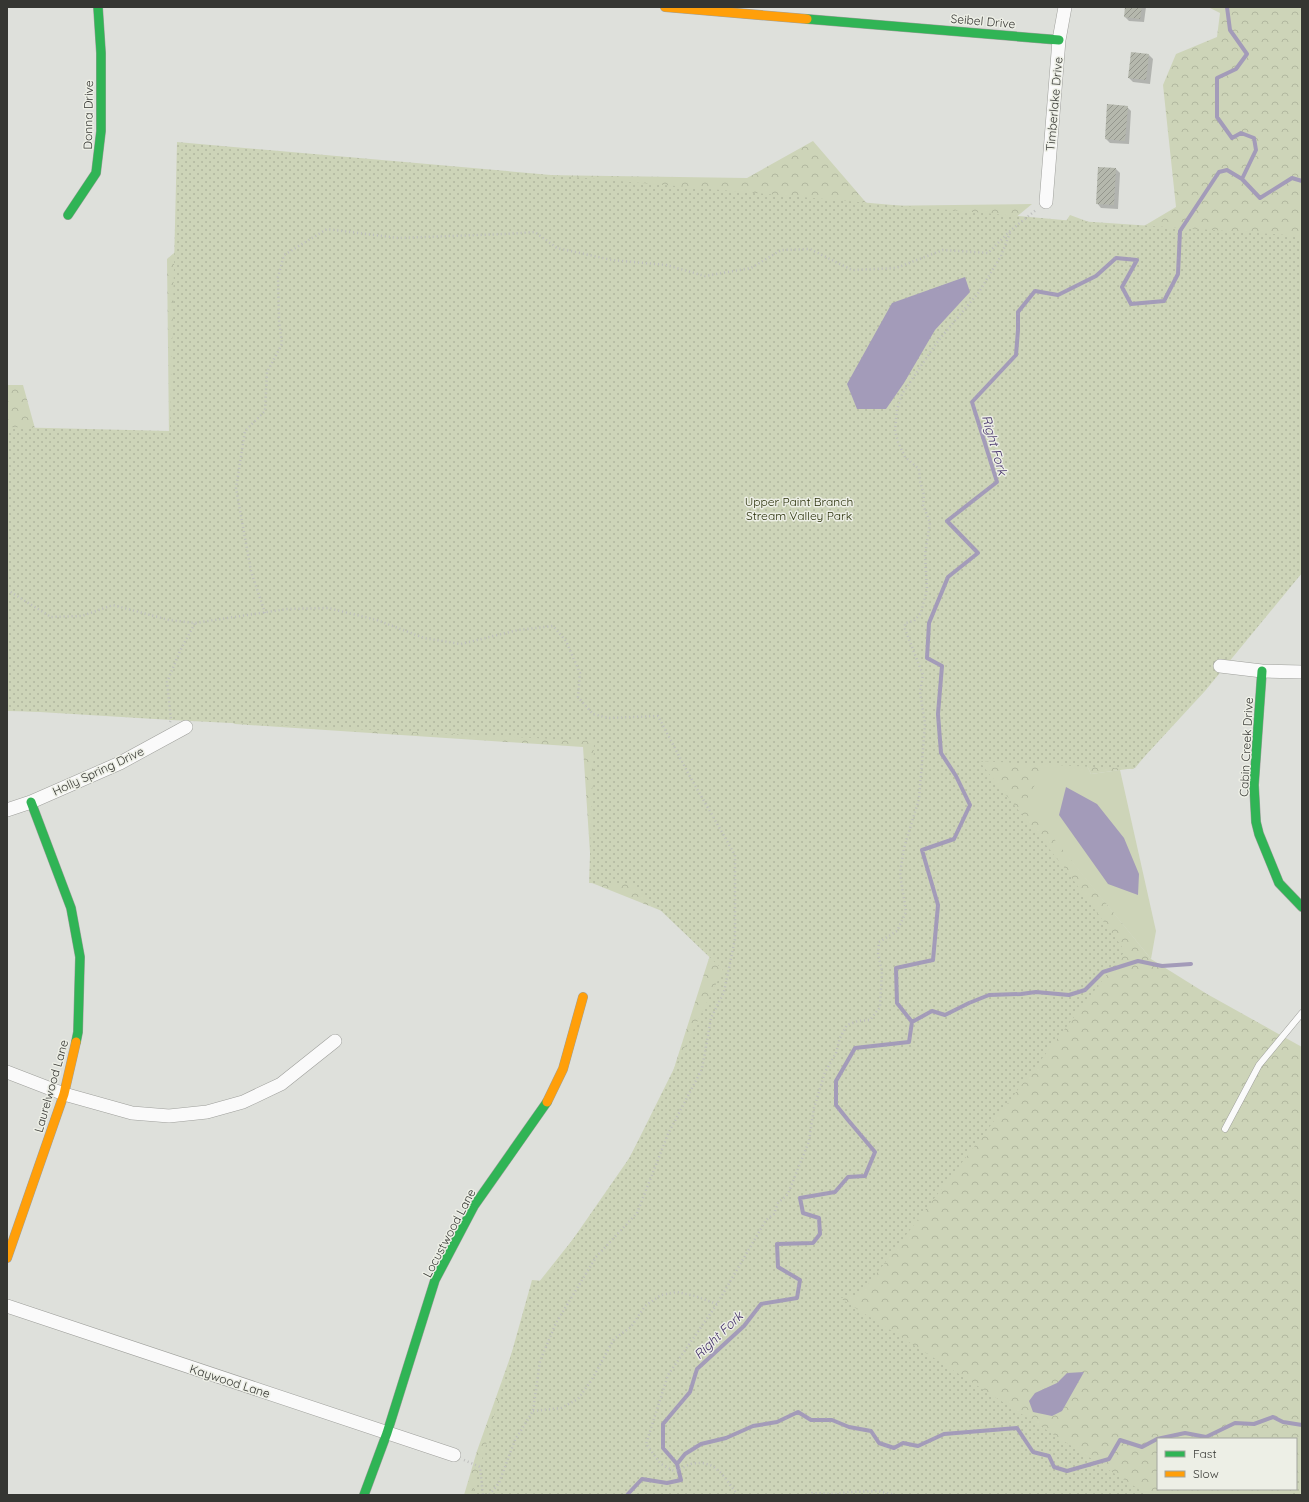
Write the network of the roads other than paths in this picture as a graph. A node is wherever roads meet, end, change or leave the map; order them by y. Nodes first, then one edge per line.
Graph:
1 (98, 7) edge
2 (665, 7) edge
3 (1065, 7) edge
4 (751, 10) edge
5 (1059, 40) junction
6 (1046, 202) road end
7 (68, 215) dead end
8 (1220, 666) dead end
9 (1262, 671) junction
10 (1302, 672) edge
11 (186, 727) dead end
12 (31, 802) junction
13 (7, 810) edge
14 (1302, 907) edge
15 (583, 997) dead end
16 (1302, 1013) edge
17 (334, 1041) dead end
18 (7, 1072) edge
19 (64, 1094) junction
20 (1225, 1130) dead end
21 (7, 1258) edge
22 (7, 1306) edge
23 (387, 1433) junction
24 (454, 1455) road end
25 (364, 1495) edge

1 - 7 street, Donna Drive
2 - 4 street, Seibel Drive
3 - 5 street, Timberlake Drive
4 - 5 street, Seibel Drive
5 - 6 street, Timberlake Drive
8 - 9 street
9 - 10 street
9 - 14 street, Cabin Creek Drive
11 - 12 street, Holly Spring Drive
12 - 13 street, Holly Spring Drive
12 - 19 street, Laurelwood Lane
15 - 23 street, Locustwood Lane
16 - 20 lane
17 - 19 street
18 - 19 street
19 - 21 street, Laurelwood Lane
22 - 23 street, Kaywood Lane
23 - 24 street, Kaywood Lane
23 - 25 street, Locustwood Lane

